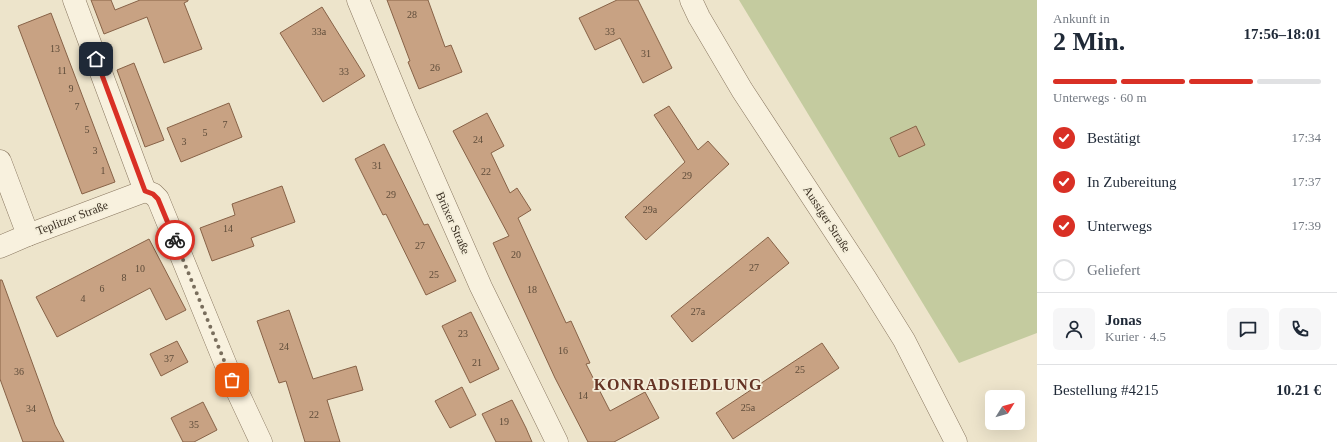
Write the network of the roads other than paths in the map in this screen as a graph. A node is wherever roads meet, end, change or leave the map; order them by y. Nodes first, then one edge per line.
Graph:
1 (74, 0) edge
2 (358, 0) edge
3 (691, 0) edge
4 (0, 161) edge
5 (5, 191) edge
6 (145, 191) junction
7 (28, 234) junction
8 (0, 247) edge
9 (260, 442) edge
10 (558, 442) edge
11 (956, 442) edge

1 - 6 street
2 - 10 street, Brüxer Straße
3 - 11 street, Aussiger Straße
4 - 5 street
5 - 7 street
6 - 7 street, Teplitzer Straße
6 - 9 street
7 - 8 street, Teplitzer Straße

